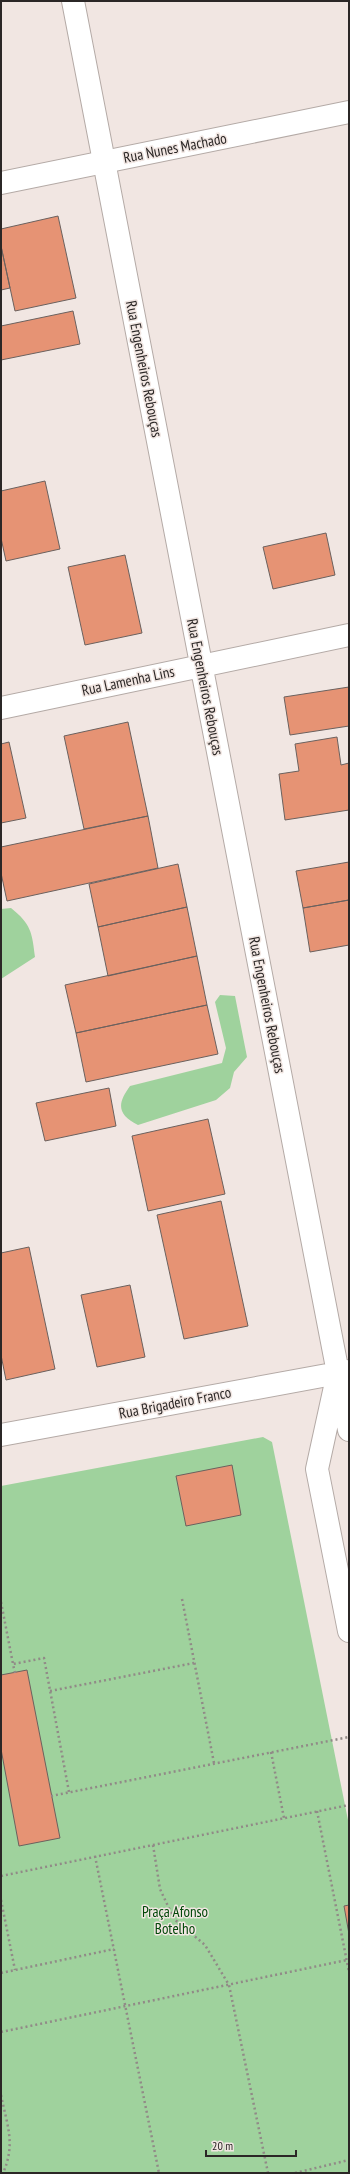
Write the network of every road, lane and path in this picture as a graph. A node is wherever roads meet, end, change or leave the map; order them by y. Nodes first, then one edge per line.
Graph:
1 (73, 1) edge
2 (349, 112) edge
3 (104, 162) junction
4 (1, 183) edge
5 (349, 635) edge
6 (202, 666) junction
7 (1, 708) edge
8 (343, 1372) edge
9 (349, 1430) edge
10 (1, 1435) edge
11 (182, 1598) dead end
12 (1, 1602) edge
13 (349, 1631) edge
14 (194, 1663) junction
15 (13, 1664) junction
16 (15, 1673) dead end
17 (50, 1691) junction
18 (349, 1737) edge
19 (271, 1752) junction
20 (214, 1763) junction
21 (69, 1792) junction
22 (51, 1796) dead end
23 (349, 1805) edge
24 (317, 1811) junction
25 (284, 1818) junction
26 (153, 1845) junction
27 (94, 1856) junction
28 (1, 1876) edge
29 (1, 1900) edge
30 (114, 1949) junction
31 (347, 1960) junction
32 (15, 1970) junction
33 (349, 1972) edge
34 (1, 1973) edge
35 (229, 1985) junction
36 (125, 2006) junction
37 (1, 2032) edge
38 (1, 2096) edge
39 (349, 2160) edge
40 (3, 2173) edge
41 (159, 2173) edge
42 (268, 2173) edge
43 (295, 2173) edge

1 - 3 main road, Rua Engenheiros Rebouças
2 - 3 main road, Rua Nunes Machado
3 - 4 main road, Rua Nunes Machado
3 - 6 main road, Rua Engenheiros Rebouças
5 - 6 main road, Rua Lamenha Lins
6 - 7 main road, Rua Lamenha Lins
6 - 8 main road, Rua Engenheiros Rebouças
8 - 9 main road, Rua Engenheiros Rebouças
8 - 10 main road, Rua Brigadeiro Franco
8 - 13 main road, Rua Engenheiros Rebouças
11 - 14 path
12 - 15 path
14 - 17 path
14 - 20 path
15 - 16 path
15 - 17 path
17 - 21 path
18 - 19 path
19 - 20 path
19 - 25 path
20 - 21 path
21 - 22 path
23 - 24 path
24 - 25 path
24 - 31 path
25 - 26 path
26 - 27 path
26 - 35 path
27 - 28 path
27 - 30 path
29 - 32 path
30 - 32 path
30 - 36 path
31 - 33 path
31 - 35 path
32 - 34 path
35 - 36 path
35 - 42 path
36 - 37 path
36 - 41 path
38 - 40 path
39 - 43 path

